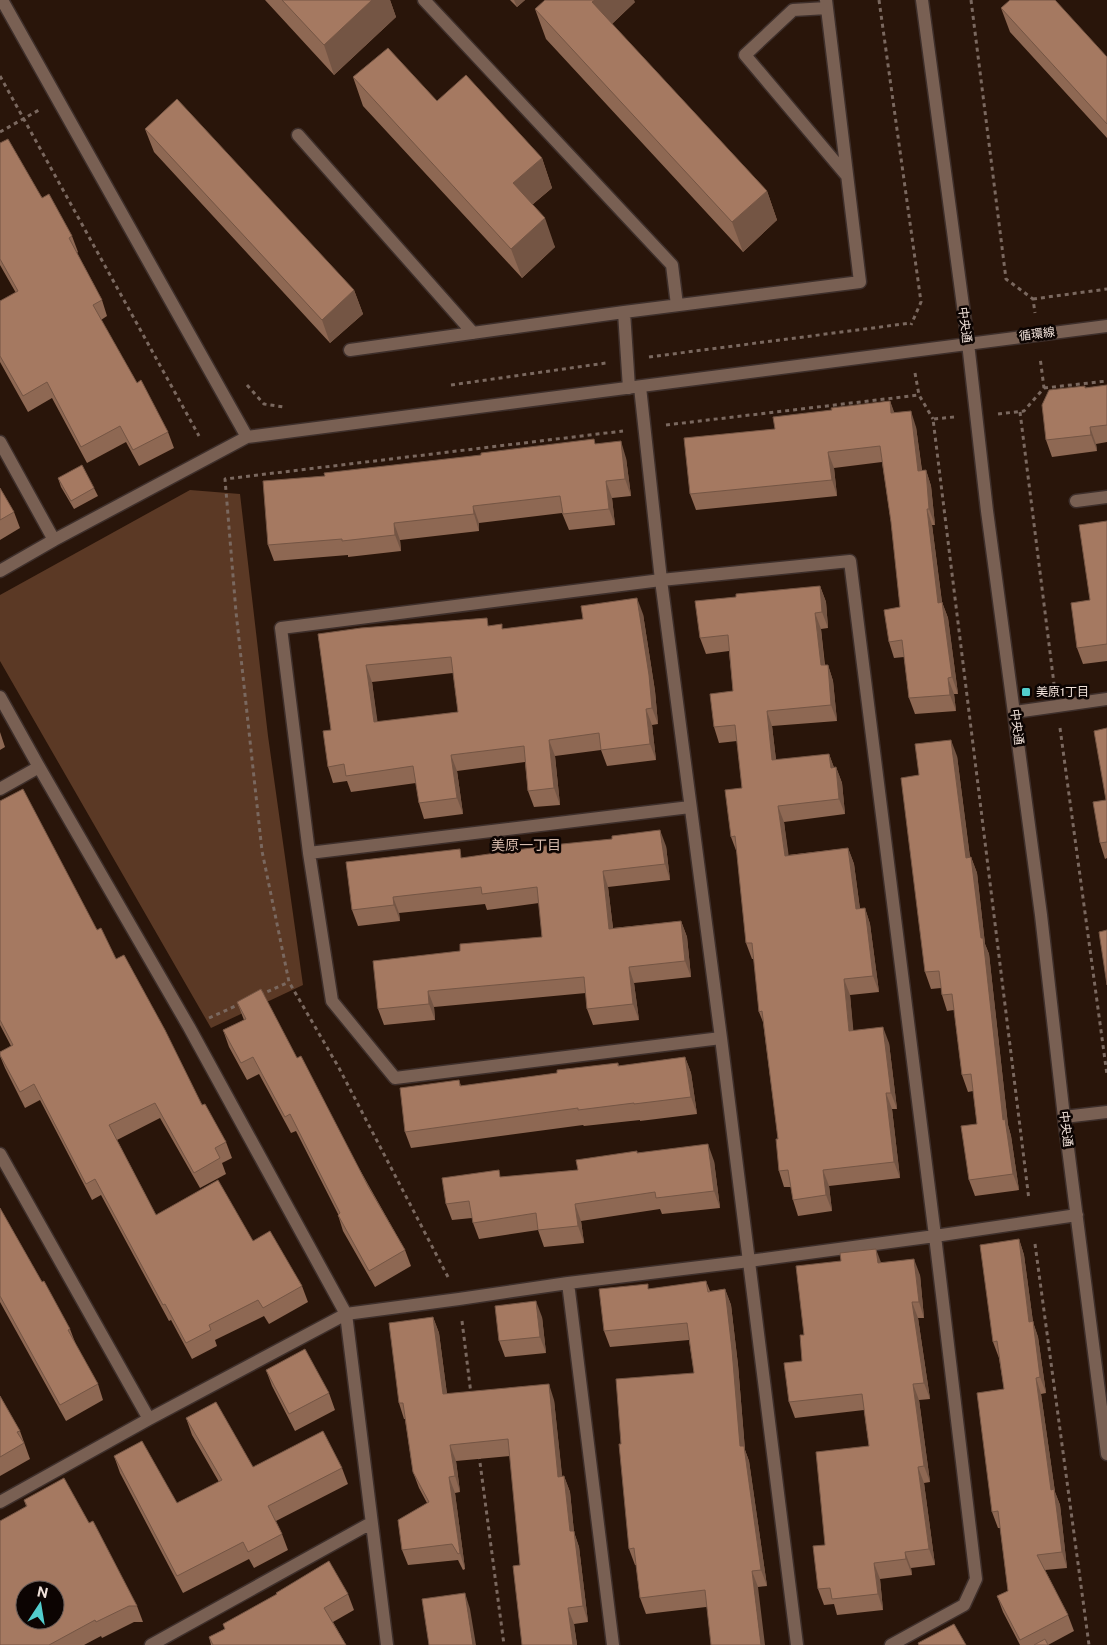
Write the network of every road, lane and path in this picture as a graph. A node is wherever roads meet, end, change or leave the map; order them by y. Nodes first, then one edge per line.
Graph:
1 (2, 0) edge
2 (424, 0) edge
3 (879, 0) edge
4 (922, 0) edge
5 (971, 0) edge
6 (827, 4) edge
7 (0, 76) edge
8 (58, 100) junction
9 (24, 118) junction
10 (0, 132) edge
11 (298, 134) dead end
12 (848, 176) junction
13 (1107, 289) edge
14 (1033, 298) junction
15 (677, 304) junction
16 (624, 312) junction
17 (911, 324) junction
18 (1107, 326) edge
19 (473, 333) junction
20 (1037, 334) junction
21 (968, 343) junction
22 (350, 350) dead end
23 (912, 351) junction
24 (627, 360) junction
25 (243, 379) dead end
26 (1107, 380) edge
27 (443, 386) dead end
28 (634, 388) junction
29 (1044, 388) junction
30 (289, 408) dead end
31 (1020, 412) junction
32 (976, 416) junction
33 (933, 418) junction
34 (247, 437) junction
35 (0, 442) edge
36 (210, 457) junction
37 (225, 479) dead end
38 (1107, 497) edge
39 (1076, 501) dead end
40 (54, 540) junction
41 (0, 571) edge
42 (661, 580) junction
43 (0, 697) edge
44 (1107, 699) edge
45 (1057, 706) junction
46 (1015, 712) junction
47 (39, 767) junction
48 (0, 789) edge
49 (690, 807) junction
50 (309, 853) junction
51 (289, 982) dead end
52 (252, 998) edge
53 (244, 1002) edge
54 (189, 1027) junction
55 (721, 1038) junction
56 (1107, 1075) edge
57 (1107, 1112) edge
58 (1064, 1117) junction
59 (0, 1154) edge
60 (1077, 1215) junction
61 (1032, 1222) junction
62 (935, 1236) junction
63 (749, 1261) junction
64 (568, 1283) junction
65 (346, 1314) junction
66 (149, 1419) junction
67 (1107, 1454) edge
68 (0, 1502) edge
69 (371, 1523) junction
70 (151, 1645) edge
71 (387, 1645) edge
72 (613, 1645) edge
73 (797, 1645) edge
74 (891, 1645) edge
75 (1089, 1645) edge

1 - 8 street
2 - 15 street
3 - 17 path
4 - 21 street, 中央通
5 - 14 path
6 - 12 street
6 - 12 street
7 - 9 path
8 - 9 path
8 - 34 street
9 - 10 path
9 - 36 path
11 - 19 street
12 - 15 street
13 - 14 path
14 - 20 path
15 - 16 street
16 - 19 street
16 - 24 street
17 - 23 path
17 - 24 path
18 - 20 street, 循環線
19 - 22 street
20 - 21 street, 循環線
20 - 29 path
21 - 23 street, 循環線
21 - 32 street, 中央通
23 - 28 street, 循環線
23 - 33 path
24 - 27 path
24 - 28 street
25 - 30 path
26 - 29 path
28 - 34 street, 循環線
28 - 42 street
29 - 31 path
31 - 32 path
31 - 45 path
32 - 33 path
32 - 46 street, 中央通
33 - 61 path
34 - 36 street
35 - 40 street
36 - 37 path
36 - 40 street
38 - 39 street
40 - 41 street
42 - 49 street
42 - 50 street
42 - 62 street
43 - 47 street
44 - 45 street
45 - 46 street
45 - 56 path
46 - 58 street, 中央通
47 - 48 street
47 - 54 street
49 - 50 street
49 - 55 street
50 - 55 street
51 - 52 path
53 - 54 path
54 - 65 street
55 - 63 street
57 - 58 street
58 - 60 street, 中央通
59 - 66 street
60 - 61 street
60 - 67 street, 中央通
61 - 62 street
61 - 75 path
62 - 63 street
62 - 74 street
63 - 64 street
63 - 73 street
64 - 65 street
64 - 72 street
65 - 66 street
65 - 69 street
66 - 68 street
69 - 70 street
69 - 71 street

